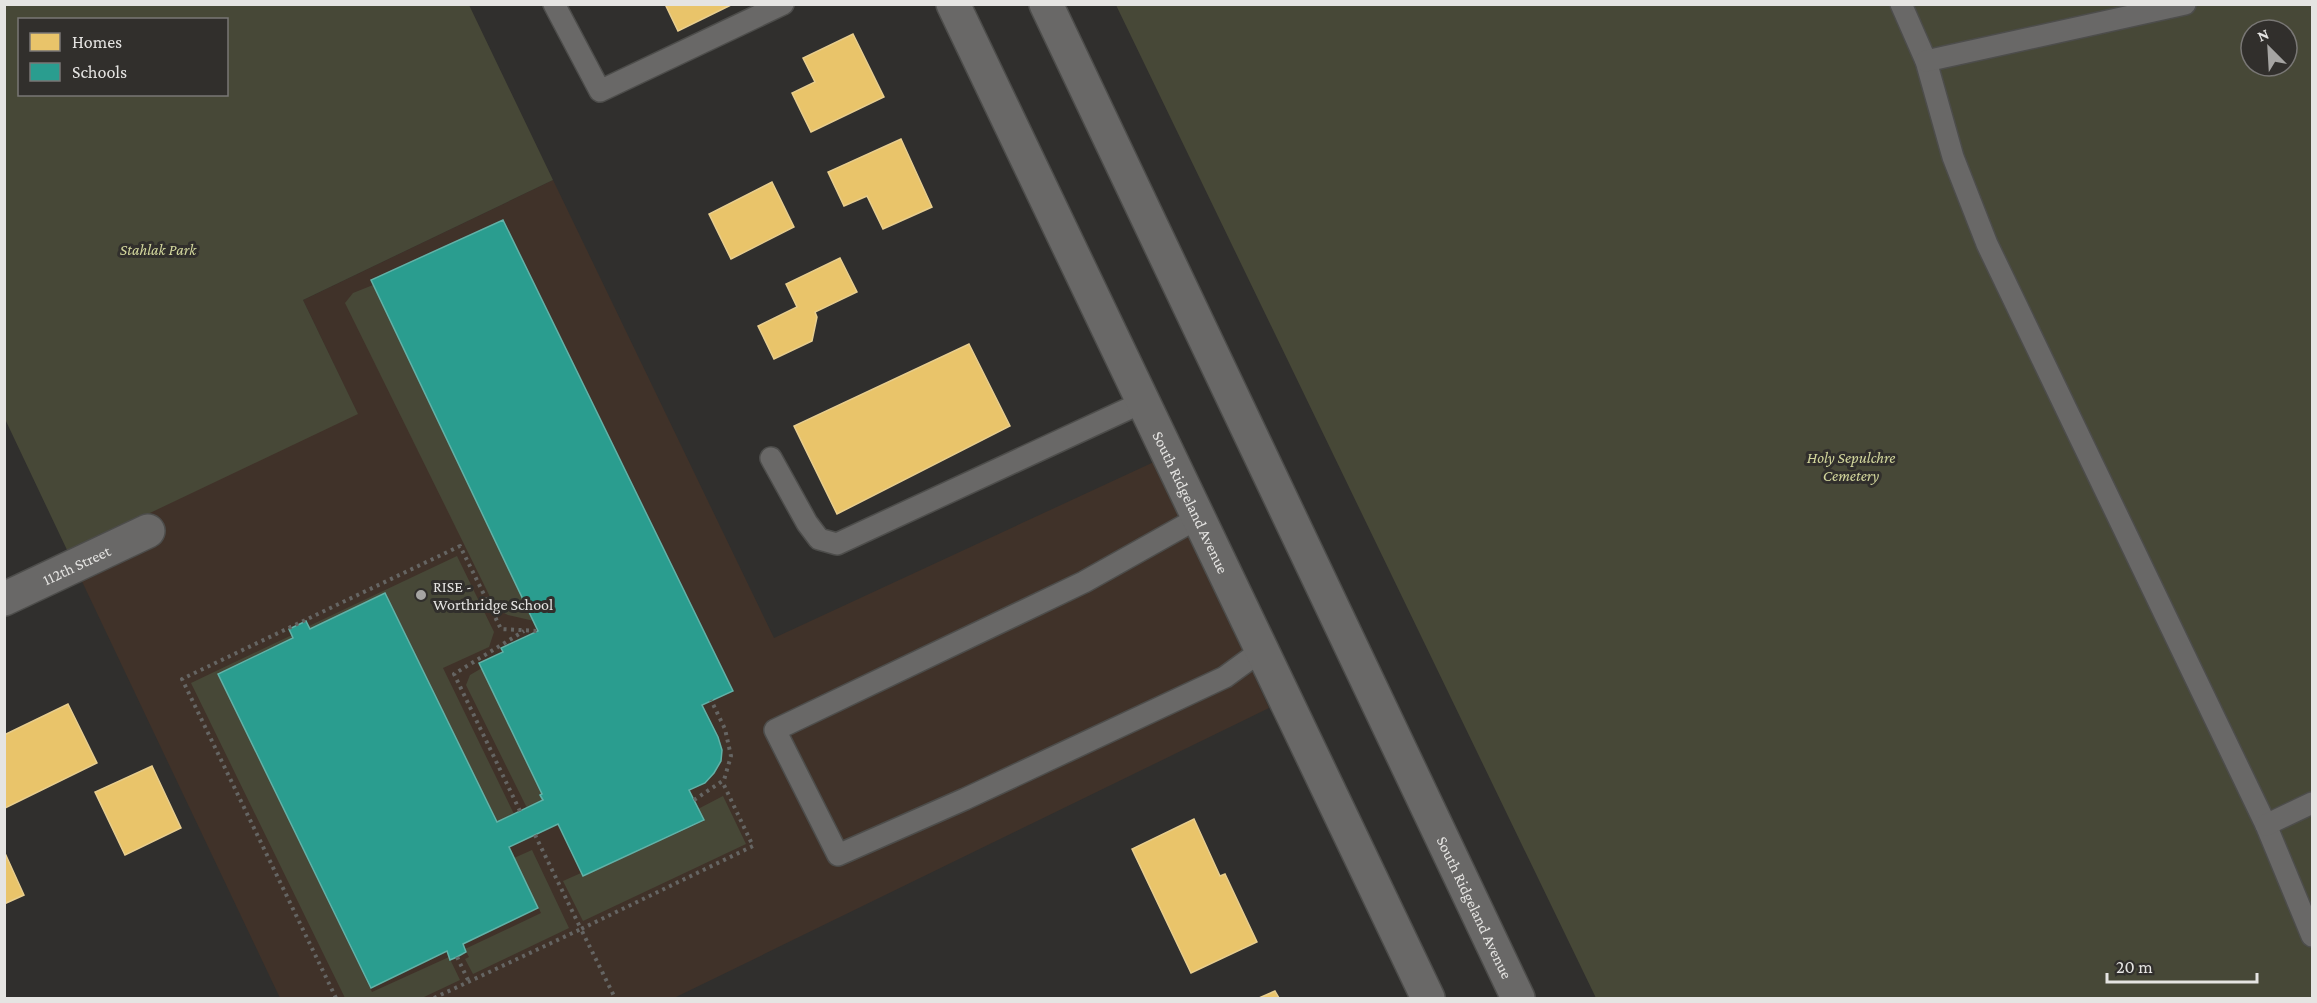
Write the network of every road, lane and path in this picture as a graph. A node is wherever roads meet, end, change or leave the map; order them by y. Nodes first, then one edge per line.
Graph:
1 (555, 4) edge
2 (783, 4) edge
3 (953, 4) edge
4 (1046, 4) edge
5 (1901, 4) edge
6 (2185, 4) edge
7 (1926, 61) junction
8 (1143, 402) junction
9 (771, 458) dead end
10 (1198, 518) junction
11 (148, 531) dead end
12 (4, 599) edge
13 (525, 630) junction
14 (538, 631) dead end
15 (1262, 650) junction
16 (711, 700) dead end
17 (722, 781) junction
18 (694, 800) dead end
19 (2313, 803) edge
20 (520, 811) dead end
21 (2265, 825) junction
22 (535, 835) dead end
23 (581, 929) junction
24 (2313, 936) edge
25 (456, 957) dead end
26 (469, 982) junction
27 (336, 999) edge
28 (434, 999) edge
29 (615, 999) edge
30 (1428, 999) edge
31 (1518, 999) edge

1 - 2 lane
3 - 8 main road, South Ridgeland Avenue
4 - 31 main road, South Ridgeland Avenue
5 - 7 lane
6 - 7 lane
7 - 21 lane
8 - 9 lane
8 - 10 main road, South Ridgeland Avenue
10 - 15 main road, South Ridgeland Avenue
10 - 15 lane
11 - 12 main road, 112th Street
13 - 14 path
13 - 20 path
13 - 27 path
15 - 30 main road, South Ridgeland Avenue
16 - 17 path
17 - 18 path
17 - 23 path
19 - 21 lane
21 - 24 lane
22 - 23 path
23 - 26 path
23 - 29 path
25 - 26 path
26 - 28 path

